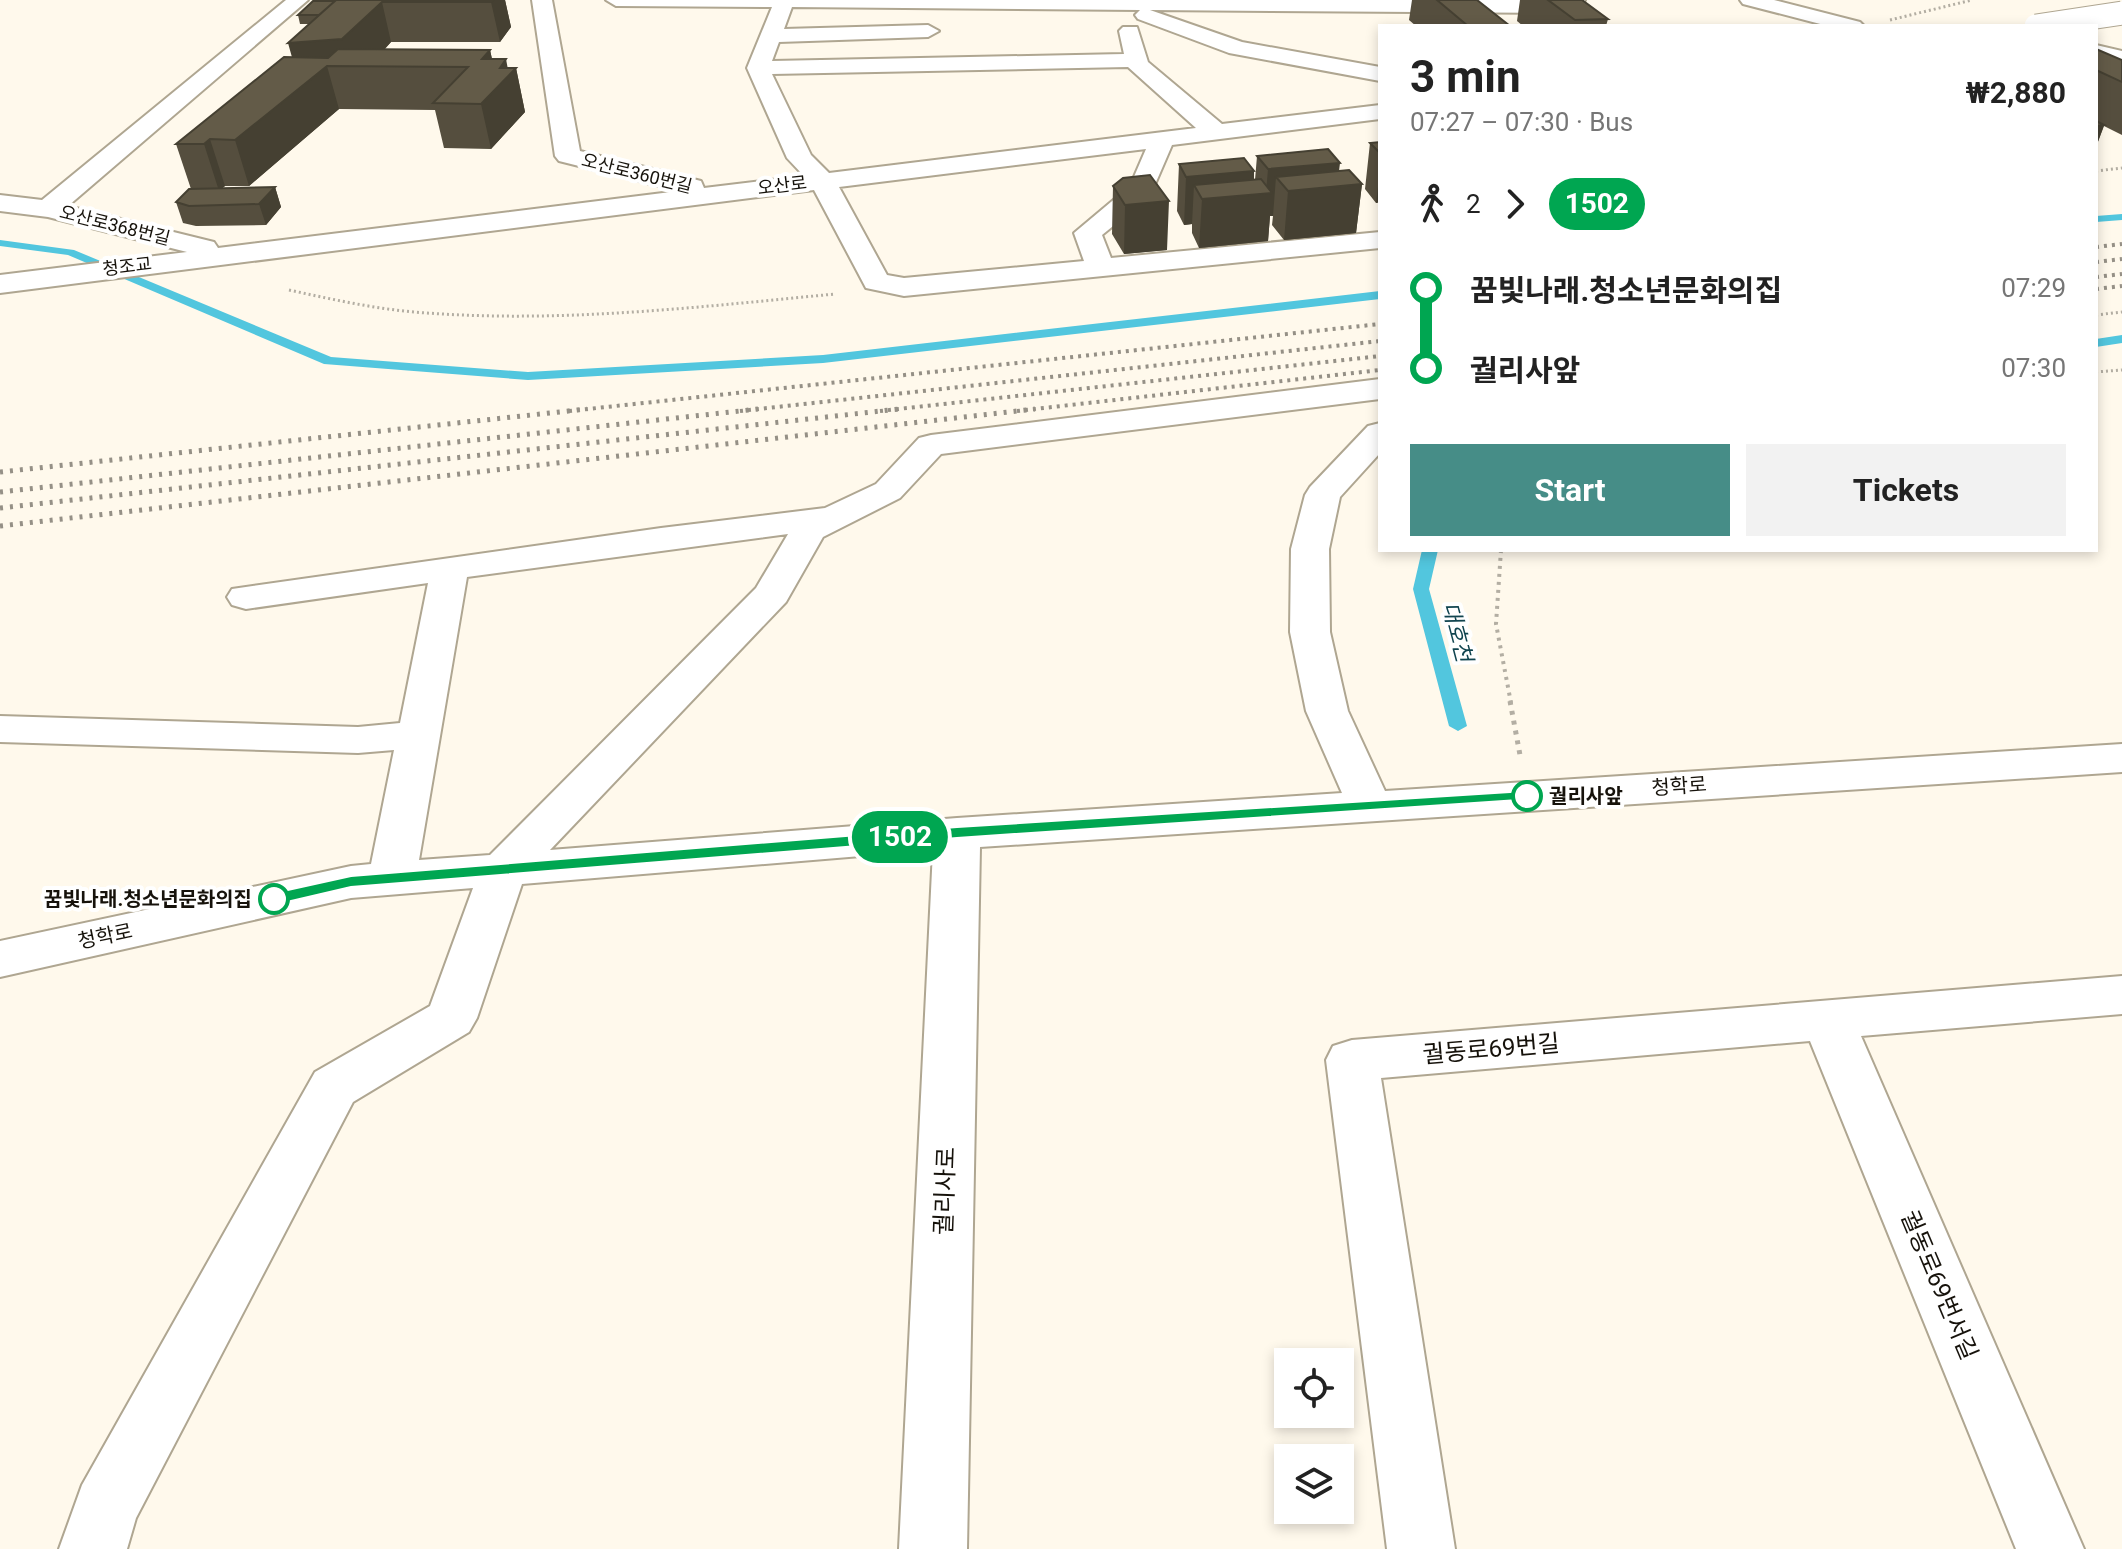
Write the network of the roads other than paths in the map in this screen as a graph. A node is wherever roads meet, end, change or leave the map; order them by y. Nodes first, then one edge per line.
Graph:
1 (298, 0) edge
2 (542, 0) edge
3 (616, 0) edge
4 (1575, 0) edge
5 (1750, 0) edge
6 (785, 1) edge
7 (1394, 3) edge
8 (1124, 9) edge
9 (2122, 13) edge
10 (1845, 24) edge
11 (2049, 24) edge
12 (1097, 25) dead end
13 (942, 30) dead end
14 (771, 36) junction
15 (2098, 52) edge
16 (2122, 58) edge
17 (1136, 60) junction
18 (758, 68) junction
19 (1378, 74) edge
20 (1378, 112) edge
21 (1216, 132) junction
22 (1163, 138) junction
23 (822, 180) junction
24 (719, 193) junction
25 (0, 203) edge
26 (48, 209) junction
27 (1378, 240) edge
28 (228, 254) junction
29 (184, 259) joint
30 (1101, 268) junction
31 (0, 284) edge
32 (1378, 389) edge
33 (1378, 435) edge
34 (833, 518) junction
35 (450, 569) junction
36 (246, 597) dead end
37 (0, 729) edge
38 (419, 735) junction
39 (2122, 758) edge
40 (1370, 806) junction
41 (957, 833) junction
42 (503, 870) junction
43 (392, 878) junction
44 (0, 959) edge
45 (2122, 995) edge
46 (1828, 1021) junction
47 (93, 1549) edge
48 (933, 1549) edge
49 (1421, 1549) edge
50 (2050, 1549) edge

1 - 26 street
2 - 24 street, 오산로360번길
3 - 6 street
4 - 7 street
5 - 10 street
6 - 8 street
6 - 14 street
7 - 8 street
8 - 12 street
8 - 17 street
8 - 19 street
9 - 11 street, bridge
13 - 14 street
14 - 18 street
15 - 16 street
17 - 18 street
17 - 21 street
18 - 23 street
20 - 21 street, 오산로
21 - 22 street, 오산로
22 - 23 street, 오산로
22 - 30 street
23 - 24 street, 오산로
23 - 30 street
24 - 28 street, 오산로
25 - 26 street, 오산로368번길
26 - 28 street, 오산로368번길
27 - 30 street
28 - 29 street, 오산로
29 - 31 street, 청조교
32 - 34 street
33 - 40 street
34 - 35 street
34 - 42 street
35 - 36 street
35 - 38 street
37 - 38 street
38 - 43 street
39 - 40 street, 청학로
40 - 41 street, 청학로
41 - 42 street, 청학로
41 - 48 street, 궐리사로
42 - 43 street, 청학로
42 - 47 street
43 - 44 street, 청학로
45 - 46 street, 궐동로69번길
46 - 49 street, 궐동로69번길
46 - 50 street, 궐동로69번서길

